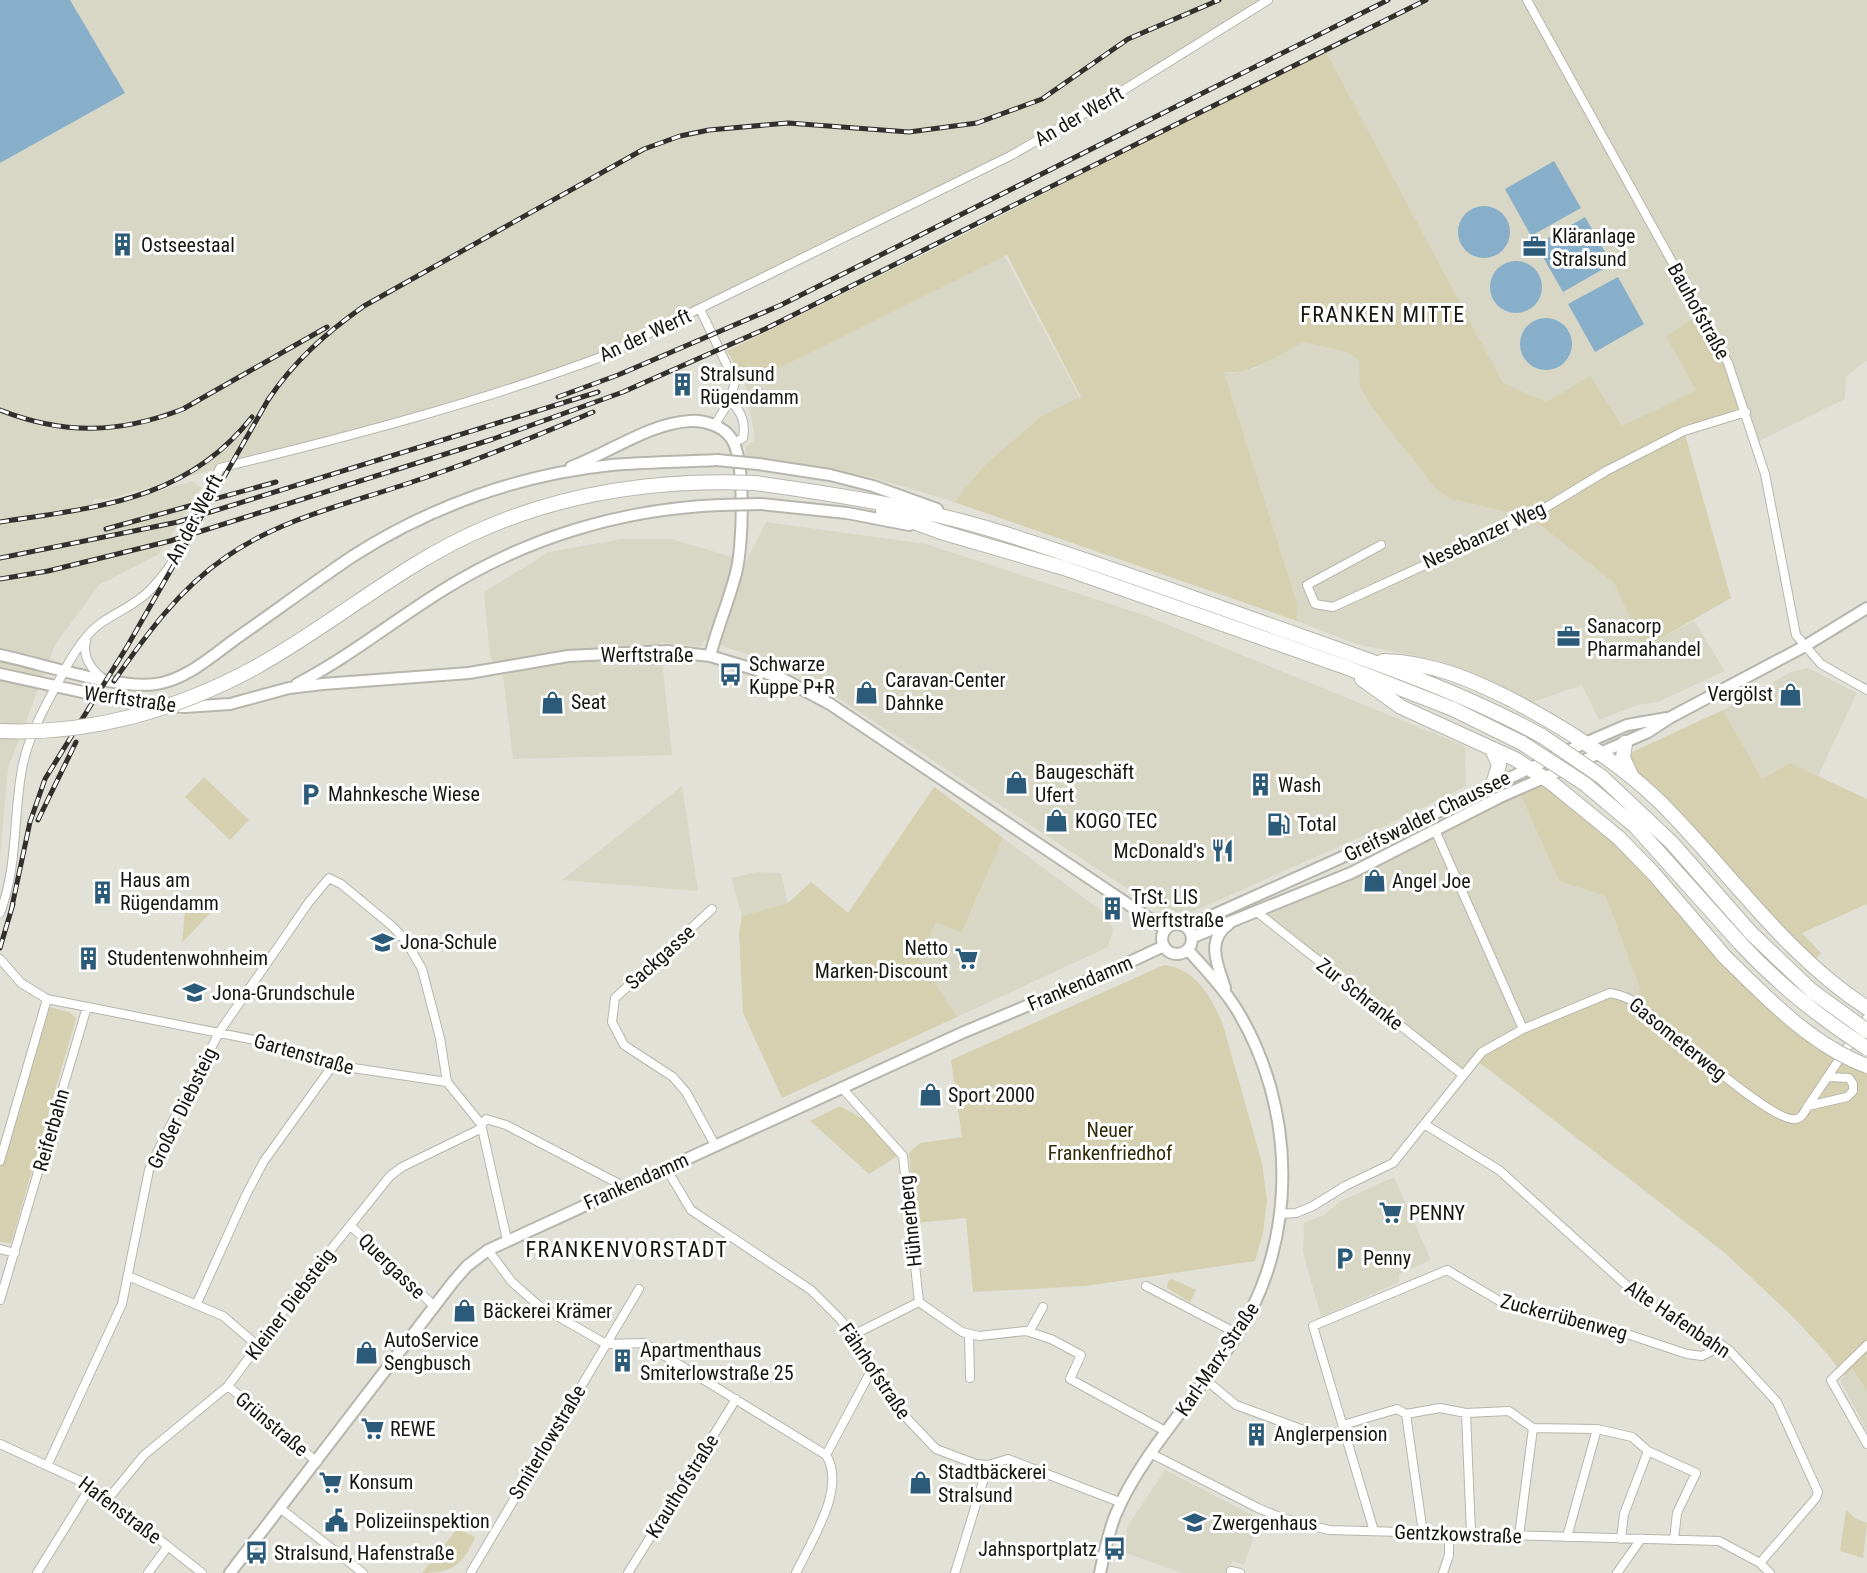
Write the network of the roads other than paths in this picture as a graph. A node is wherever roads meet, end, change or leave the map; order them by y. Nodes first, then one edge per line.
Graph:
1 (1268, 0) edge
2 (1527, 0) edge
3 (700, 309) junction
4 (730, 400) junction
5 (1746, 412) junction
6 (714, 426) junction
7 (734, 443) junction
8 (551, 474) junction
9 (826, 493) junction
10 (985, 528) junction
11 (941, 532) junction
12 (1381, 545) dead end
13 (1867, 608) edge
14 (91, 631) junction
15 (1805, 646) junction
16 (0, 655) edge
17 (710, 656) junction
18 (1370, 661) junction
19 (1348, 668) junction
20 (65, 670) junction
21 (0, 674) edge
22 (102, 678) junction
23 (56, 687) junction
24 (289, 688) junction
25 (1867, 690) edge
26 (1671, 717) junction
27 (0, 731) edge
28 (1585, 743) junction
29 (1625, 743) junction
30 (1492, 749) junction
31 (1599, 754) junction
32 (1529, 768) junction
33 (1544, 777) junction
34 (1632, 777) junction
35 (1493, 784) junction
36 (1435, 830) junction
37 (712, 909) dead end
38 (1257, 912) junction
39 (0, 913) edge
40 (1233, 922) junction
41 (1187, 927) junction
42 (1165, 929) junction
43 (1193, 937) junction
44 (1164, 946) junction
45 (1188, 950) junction
46 (0, 958) edge
47 (1227, 994) junction
48 (47, 999) junction
49 (87, 1007) junction
50 (1867, 1008) edge
51 (1867, 1018) edge
52 (1523, 1029) junction
53 (220, 1031) junction
54 (1867, 1031) edge
55 (1867, 1048) edge
56 (333, 1065) junction
57 (1867, 1066) edge
58 (1462, 1075) junction
59 (1829, 1077) junction
60 (447, 1082) junction
61 (842, 1088) junction
62 (1808, 1107) junction
63 (481, 1124) junction
64 (1424, 1124) junction
65 (715, 1145) junction
66 (0, 1161) edge
67 (666, 1168) junction
68 (623, 1186) junction
69 (1280, 1214) junction
70 (350, 1224) junction
71 (507, 1240) junction
72 (0, 1249) edge
73 (488, 1250) junction
74 (15, 1253) junction
75 (128, 1276) junction
76 (1146, 1286) dead end
77 (639, 1289) dead end
78 (0, 1300) edge
79 (919, 1302) junction
80 (197, 1303) junction
81 (435, 1306) junction
82 (1043, 1307) dead end
83 (1029, 1332) junction
84 (969, 1334) junction
85 (1238, 1334) junction
86 (851, 1336) junction
87 (1719, 1342) junction
88 (606, 1344) junction
89 (1867, 1345) edge
90 (258, 1346) junction
91 (871, 1371) junction
92 (970, 1378) dead end
93 (1206, 1380) junction
94 (228, 1386) junction
95 (736, 1399) junction
96 (1466, 1413) junction
97 (1406, 1414) junction
98 (1343, 1425) junction
99 (1533, 1428) junction
100 (1597, 1429) junction
101 (1167, 1432) junction
102 (1346, 1433) junction
103 (0, 1444) edge
104 (1867, 1444) edge
105 (1648, 1451) junction
106 (1152, 1454) junction
107 (826, 1455) junction
108 (317, 1462) junction
109 (48, 1464) junction
110 (988, 1465) junction
111 (91, 1486) junction
112 (108, 1499) junction
113 (1122, 1503) junction
114 (280, 1508) junction
115 (1374, 1531) junction
116 (1423, 1533) junction
117 (1449, 1533) junction
118 (1472, 1533) junction
119 (1520, 1536) junction
120 (1567, 1537) junction
121 (1622, 1539) junction
122 (1641, 1539) junction
123 (1674, 1540) junction
124 (168, 1546) junction
125 (1760, 1563) junction
126 (1231, 1571) dead end
127 (36, 1573) edge
128 (148, 1573) edge
129 (201, 1573) edge
130 (230, 1573) edge
131 (363, 1573) edge
132 (472, 1573) edge
133 (628, 1573) edge
134 (796, 1573) edge
135 (955, 1573) edge
136 (1100, 1573) edge
137 (1240, 1573) edge
138 (1443, 1573) edge
139 (1617, 1573) edge
140 (1770, 1573) edge

1 - 3 street, An der Werft
2 - 5 street, Bauhofstraße
3 - 4 street
3 - 14 street, An der Werft
4 - 6 street
4 - 7 street
5 - 12 street, Nesebanzer Weg
5 - 15 street, Bauhofstraße
6 - 7 main road
6 - 8 main road
7 - 17 main road
8 - 10 main road, bridge
8 - 22 main road, Werftstraße
9 - 10 highway
9 - 11 highway
9 - 27 highway, bridge
10 - 18 highway
11 - 19 highway
11 - 24 main road, bridge
13 - 15 main road, Greifswalder Chaussee
14 - 20 street, An der Werft
14 - 22 street
15 - 25 street
15 - 26 main road, Greifswalder Chaussee
16 - 20 main road, Werftstraße
17 - 24 main road, Werftstraße
17 - 42 main road, Werftstraße
18 - 28 highway
18 - 54 highway, bridge
19 - 30 highway
19 - 55 highway, bridge
20 - 22 main road, Werftstraße
20 - 23 street, An der Werft
21 - 23 main road, Werftstraße
23 - 24 main road, Werftstraße
23 - 39 street, An der Werft
26 - 28 main road, Greifswalder Chaussee
26 - 29 main road, Greifswalder Chaussee
28 - 31 highway
28 - 32 main road, Greifswalder Chaussee
29 - 31 main road, Greifswalder Chaussee
29 - 34 highway
30 - 32 highway
30 - 35 highway
31 - 33 main road, Greifswalder Chaussee
31 - 34 highway
32 - 33 highway
32 - 35 main road, Greifswalder Chaussee
33 - 36 main road, Greifswalder Chaussee
33 - 57 highway, bridge
34 - 50 highway
35 - 41 main road, Greifswalder Chaussee
36 - 38 main road, Greifswalder Chaussee
36 - 52 street
37 - 65 street, Sackgasse
38 - 40 main road, Greifswalder Chaussee
38 - 58 street, Zur Schranke
40 - 43 main road, Greifswalder Chaussee
40 - 47 main road, Karl-Marx-Straße
41 - 42 main road
41 - 43 main road
42 - 44 main road
43 - 45 main road
44 - 45 main road
44 - 61 main road, Frankendamm
45 - 47 main road, Karl-Marx-Straße
46 - 48 street, Gartenstraße
47 - 69 main road, Karl-Marx-Straße
48 - 49 street, Gartenstraße
48 - 66 street, Reiferbahn
49 - 53 street, Gartenstraße
49 - 74 street, Reiferbahn
51 - 59 street
52 - 58 street, Gasometerweg
52 - 62 street, Gasometerweg
53 - 56 street, Gartenstraße
53 - 60 street, Großer Diebsteig
53 - 75 street, Großer Diebsteig
56 - 60 street, Gartenstraße
56 - 80 street
58 - 64 street, Gasometerweg
59 - 62 street
59 - 62 street
60 - 63 street
61 - 65 main road, Frankendamm
61 - 79 street, Hühnerberg
63 - 68 street
63 - 70 street, Kleiner Diebsteig
63 - 71 street
64 - 69 street, Gasometerweg
64 - 87 street, Alte Hafenbahn
65 - 67 main road, Frankendamm
67 - 68 main road, Frankendamm
67 - 86 street, Fährhofstraße
68 - 71 main road, Frankendamm
69 - 85 main road, Karl-Marx-Straße
70 - 81 street, Quergasse
70 - 90 street, Kleiner Diebsteig
71 - 73 main road, Frankendamm
72 - 74 street
73 - 81 main road, Frankendamm
73 - 88 street
74 - 78 street, Reiferbahn
75 - 80 street
75 - 109 street, Großer Diebsteig
76 - 85 street
77 - 88 street, Smiterlowstraße
79 - 84 street
79 - 86 street
80 - 90 street
81 - 108 main road, Frankendamm
82 - 83 street
83 - 84 street
83 - 101 street
84 - 92 street
85 - 93 main road, Karl-Marx-Straße
86 - 91 street, Fährhofstraße
87 - 98 street, Zuckerrübenweg
87 - 125 street, Alte Hafenbahn
88 - 95 street
88 - 132 street, Smiterlowstraße
89 - 104 street
90 - 94 street, Kleiner Diebsteig
91 - 107 street
91 - 110 street, Fährhofstraße
93 - 101 main road, Karl-Marx-Straße
93 - 102 street
94 - 108 street, Grünstraße
94 - 112 street, Kleiner Diebsteig
95 - 107 street
95 - 133 street, Krauthofstraße
96 - 97 street
96 - 99 street
96 - 118 street
97 - 98 street
97 - 116 street
98 - 102 street
99 - 100 street
99 - 119 street
100 - 105 street
100 - 120 street
101 - 106 main road, Karl-Marx-Straße
102 - 115 street
103 - 109 street, Hafenstraße
105 - 121 street
105 - 123 street
106 - 113 main road, Karl-Marx-Straße
106 - 115 street, Gentzkowstraße
107 - 134 street
108 - 114 main road, Frankendamm
109 - 111 street, Hafenstraße
110 - 113 street, Fährhofstraße
110 - 135 street
111 - 112 street, Hafenstraße
111 - 127 street
112 - 124 street, Hafenstraße
113 - 136 main road, Karl-Marx-Straße
114 - 130 main road, Frankendamm
114 - 131 street
115 - 116 street, Gentzkowstraße
116 - 117 street, Gentzkowstraße
117 - 118 street, Gentzkowstraße
117 - 138 street
118 - 119 street, Gentzkowstraße
119 - 120 street, Gentzkowstraße
120 - 121 street, Gentzkowstraße
121 - 122 street, Gentzkowstraße
122 - 123 street, Gentzkowstraße
122 - 139 street
123 - 125 street, Gentzkowstraße
124 - 128 street
124 - 129 street, Hafenstraße
125 - 140 street, Gentzkowstraße
126 - 137 street

